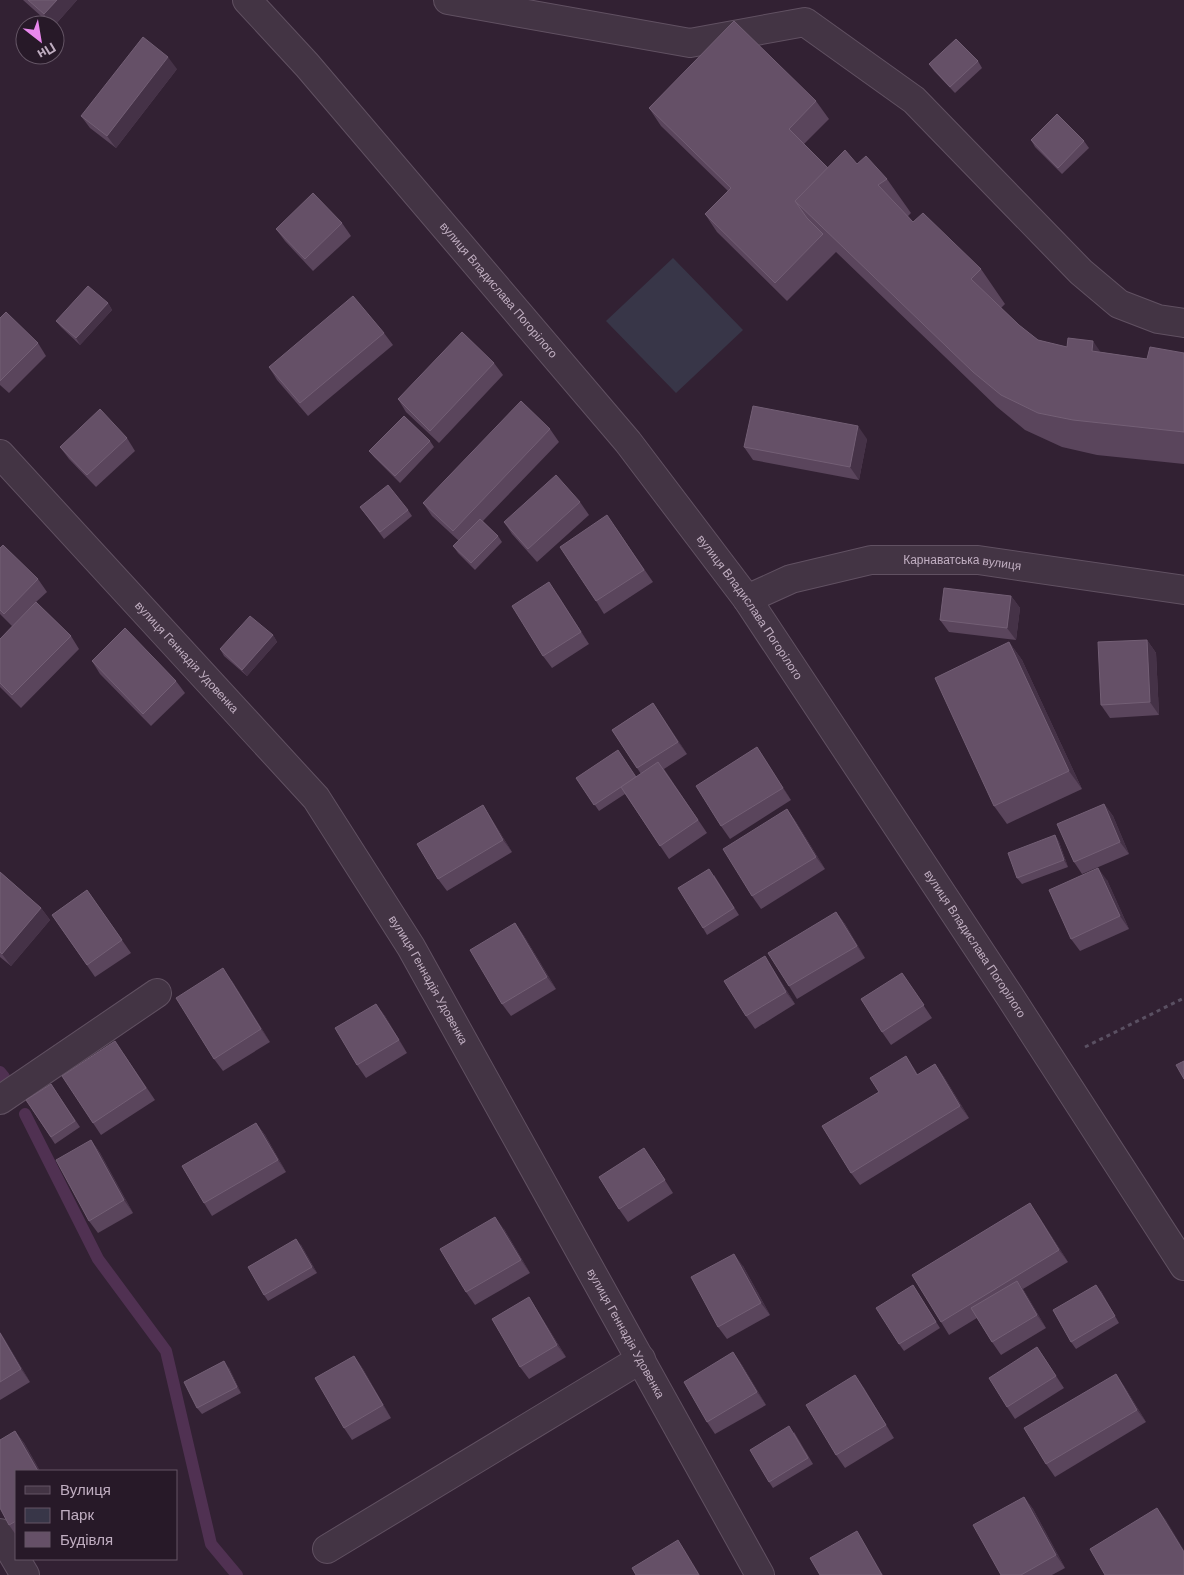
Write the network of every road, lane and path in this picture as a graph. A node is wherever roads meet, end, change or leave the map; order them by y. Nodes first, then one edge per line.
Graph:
1 (247, 0) edge
2 (448, 0) edge
3 (1184, 323) edge
4 (0, 454) edge
5 (1184, 590) edge
6 (747, 599) junction
7 (157, 993) dead end
8 (1184, 998) edge
9 (1053, 1063) junction
10 (0, 1100) edge
11 (1184, 1266) edge
12 (641, 1359) junction
13 (0, 1533) edge
14 (327, 1549) dead end
15 (15, 1558) edge
16 (16, 1560) edge
17 (25, 1575) edge
18 (760, 1575) edge

1 - 6 street, вулиця Владислава Погорілого
2 - 3 street
4 - 12 street, вулиця Геннадія Удовенка
5 - 6 street, Карнаватська вулиця
6 - 9 street, вулиця Владислава Погорілого
7 - 10 street
8 - 9 path
9 - 11 street, вулиця Владислава Погорілого
12 - 14 street
12 - 18 street, вулиця Геннадія Удовенка
13 - 15 street
16 - 17 street

